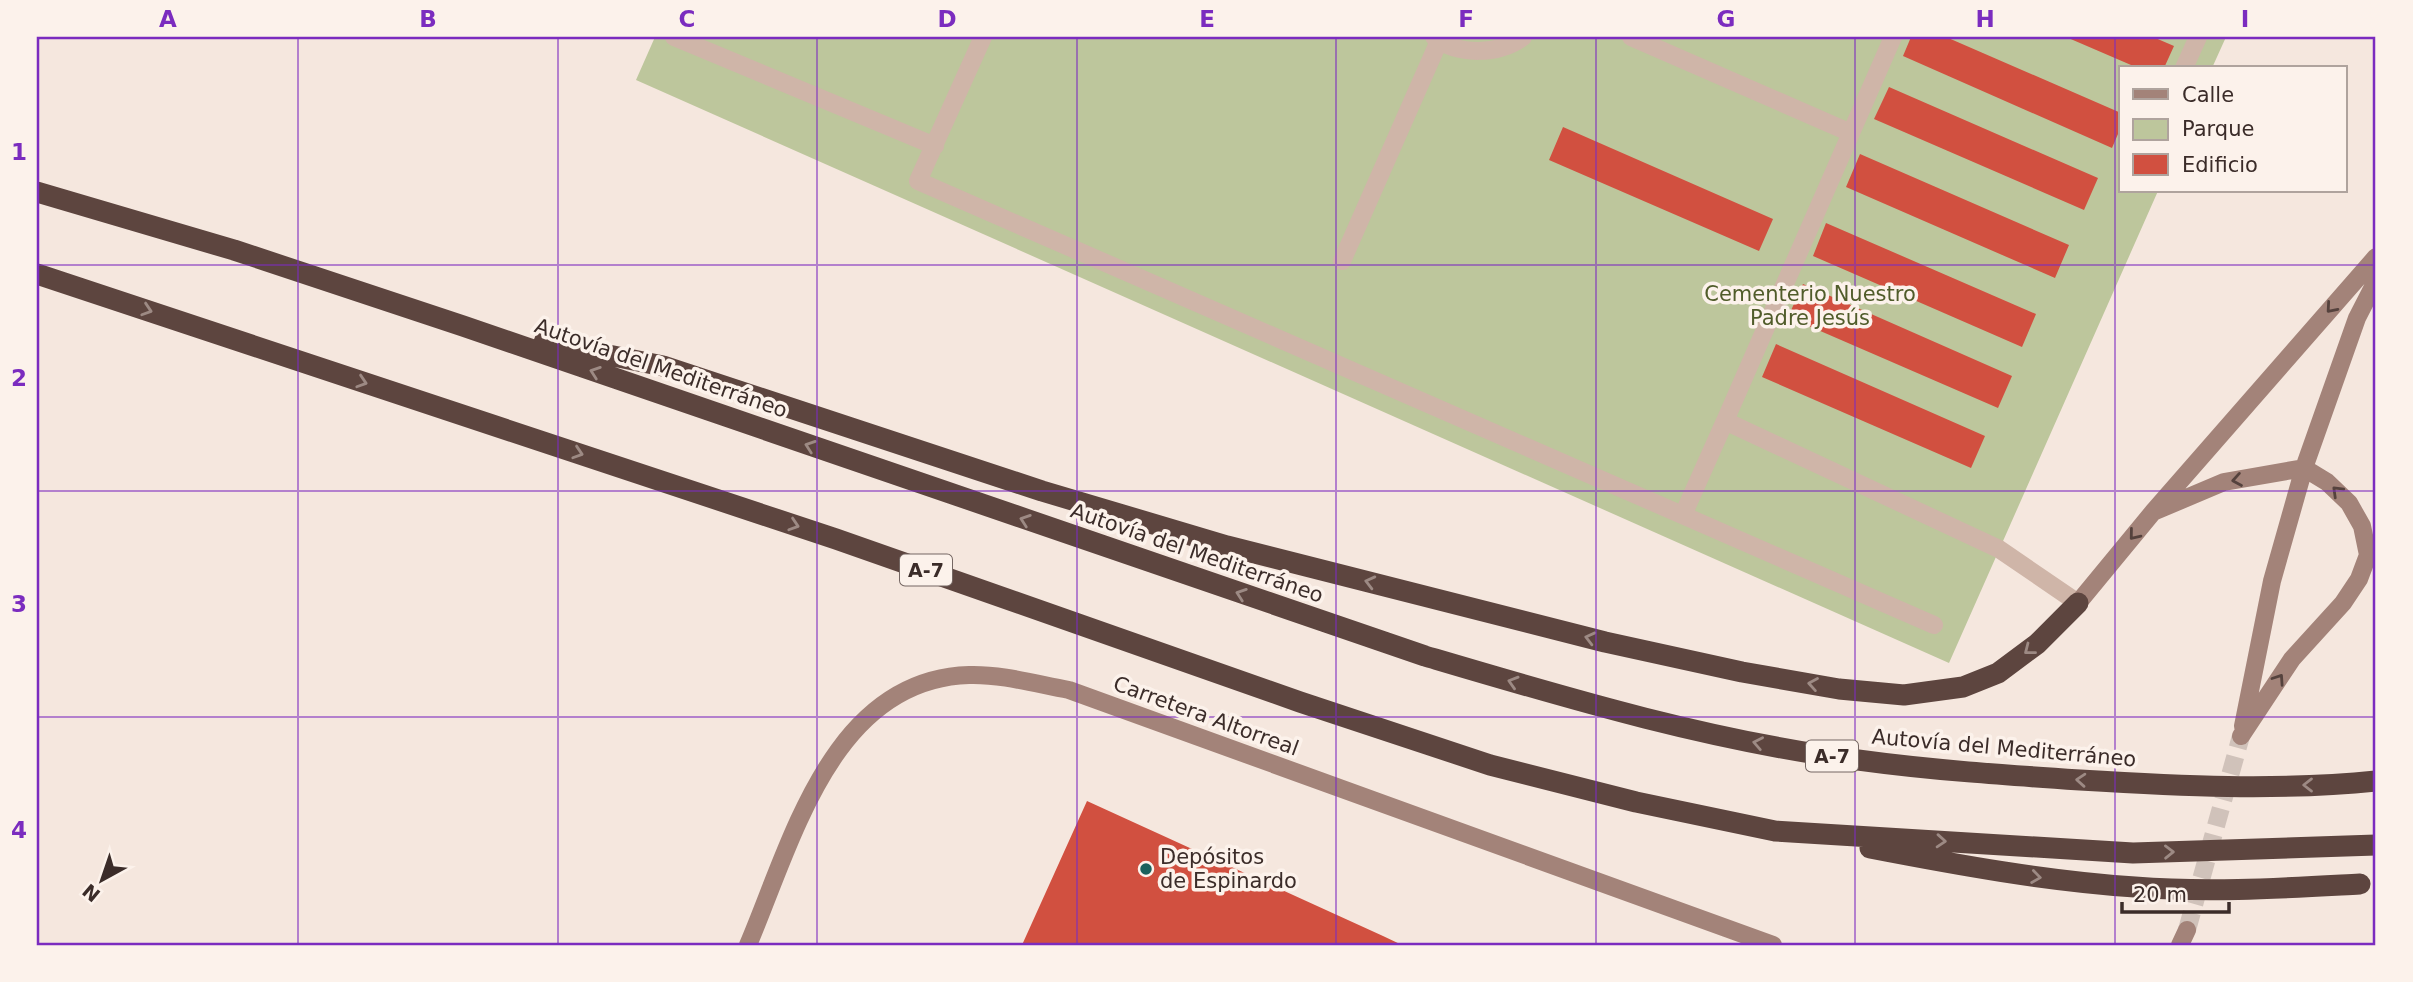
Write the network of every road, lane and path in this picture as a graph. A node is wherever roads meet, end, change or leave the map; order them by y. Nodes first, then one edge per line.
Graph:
1 (674, 37) edge
2 (983, 37) edge
3 (1523, 37) edge
4 (1631, 37) edge
5 (1893, 37) edge
6 (2198, 37) edge
7 (1437, 39) edge
8 (2185, 66) edge
9 (1851, 133) junction
10 (934, 146) junction
11 (37, 192) edge
12 (2376, 257) edge
13 (1342, 261) dead end
14 (37, 276) edge
15 (2376, 281) edge
16 (463, 326) junction
17 (1725, 421) junction
18 (2304, 468) junction
19 (2153, 512) junction
20 (1683, 515) junction
21 (2078, 603) junction
22 (1934, 625) dead end
23 (2376, 781) edge
24 (1775, 831) junction
25 (2376, 845) edge
26 (2360, 884) dead end
27 (748, 945) edge
28 (1773, 945) edge

1 - 10 lane
2 - 10 lane
3 - 7 lane
4 - 9 lane
5 - 9 lane
6 - 8 lane
7 - 13 lane
9 - 17 lane
10 - 20 lane
11 - 16 highway, Autovía del Mediterráneo / A-7
12 -> 19 street
14 -> 24 highway, A-7
15 - 18 street
21 -> 16 highway
23 -> 16 highway, Autovía del Mediterráneo / A-7
17 - 20 lane
17 - 21 lane
18 -> 18 street
18 -> 19 street
19 -> 21 street
20 - 22 lane
24 -> 25 highway, A-7
24 -> 26 highway
27 - 28 street, Carretera Altorreal

